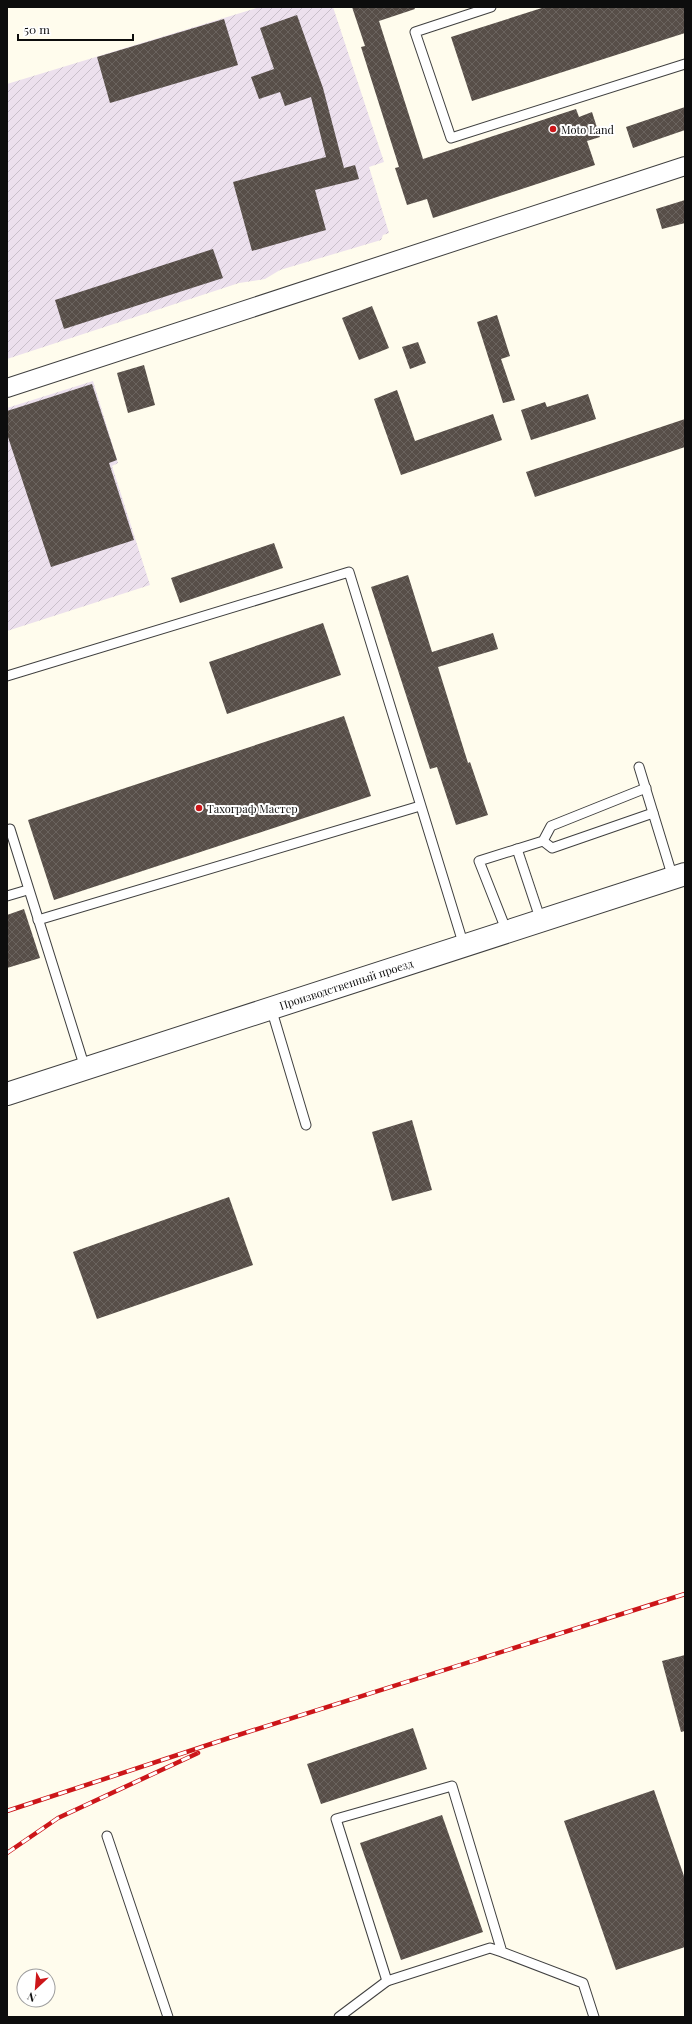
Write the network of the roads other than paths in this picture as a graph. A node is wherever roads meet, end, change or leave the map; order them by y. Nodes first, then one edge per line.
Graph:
1 (490, 7) edge
2 (685, 64) edge
3 (685, 166) edge
4 (7, 388) edge
5 (7, 676) edge
6 (639, 767) dead end
7 (646, 788) junction
8 (420, 806) junction
9 (653, 813) junction
10 (7, 830) edge
11 (543, 841) junction
12 (517, 849) junction
13 (679, 876) edge
14 (24, 891) dead end
15 (7, 896) edge
16 (38, 920) junction
17 (541, 921) junction
18 (507, 932) junction
19 (464, 946) junction
20 (271, 1008) junction
21 (86, 1068) junction
22 (7, 1094) edge
23 (306, 1125) dead end
24 (107, 1836) dead end
25 (502, 1952) junction
26 (387, 1981) junction
27 (168, 2017) edge
28 (339, 2017) edge
29 (594, 2017) edge

1 - 2 lane
3 - 4 street
5 - 8 lane
6 - 7 lane
7 - 9 lane
7 - 11 lane
8 - 16 lane
8 - 19 lane
9 - 11 lane
9 - 13 lane
10 - 16 lane
11 - 12 lane
12 - 17 lane
12 - 18 lane
13 - 17 street, Производственный проезд
14 - 15 lane
16 - 21 lane
17 - 18 street, Производственный проезд
18 - 19 street, Производственный проезд
19 - 20 street, Производственный проезд
20 - 21 street, Производственный проезд
20 - 23 lane
21 - 22 street, Производственный проезд
24 - 27 lane
25 - 26 lane
25 - 26 lane
25 - 29 lane
26 - 28 lane

